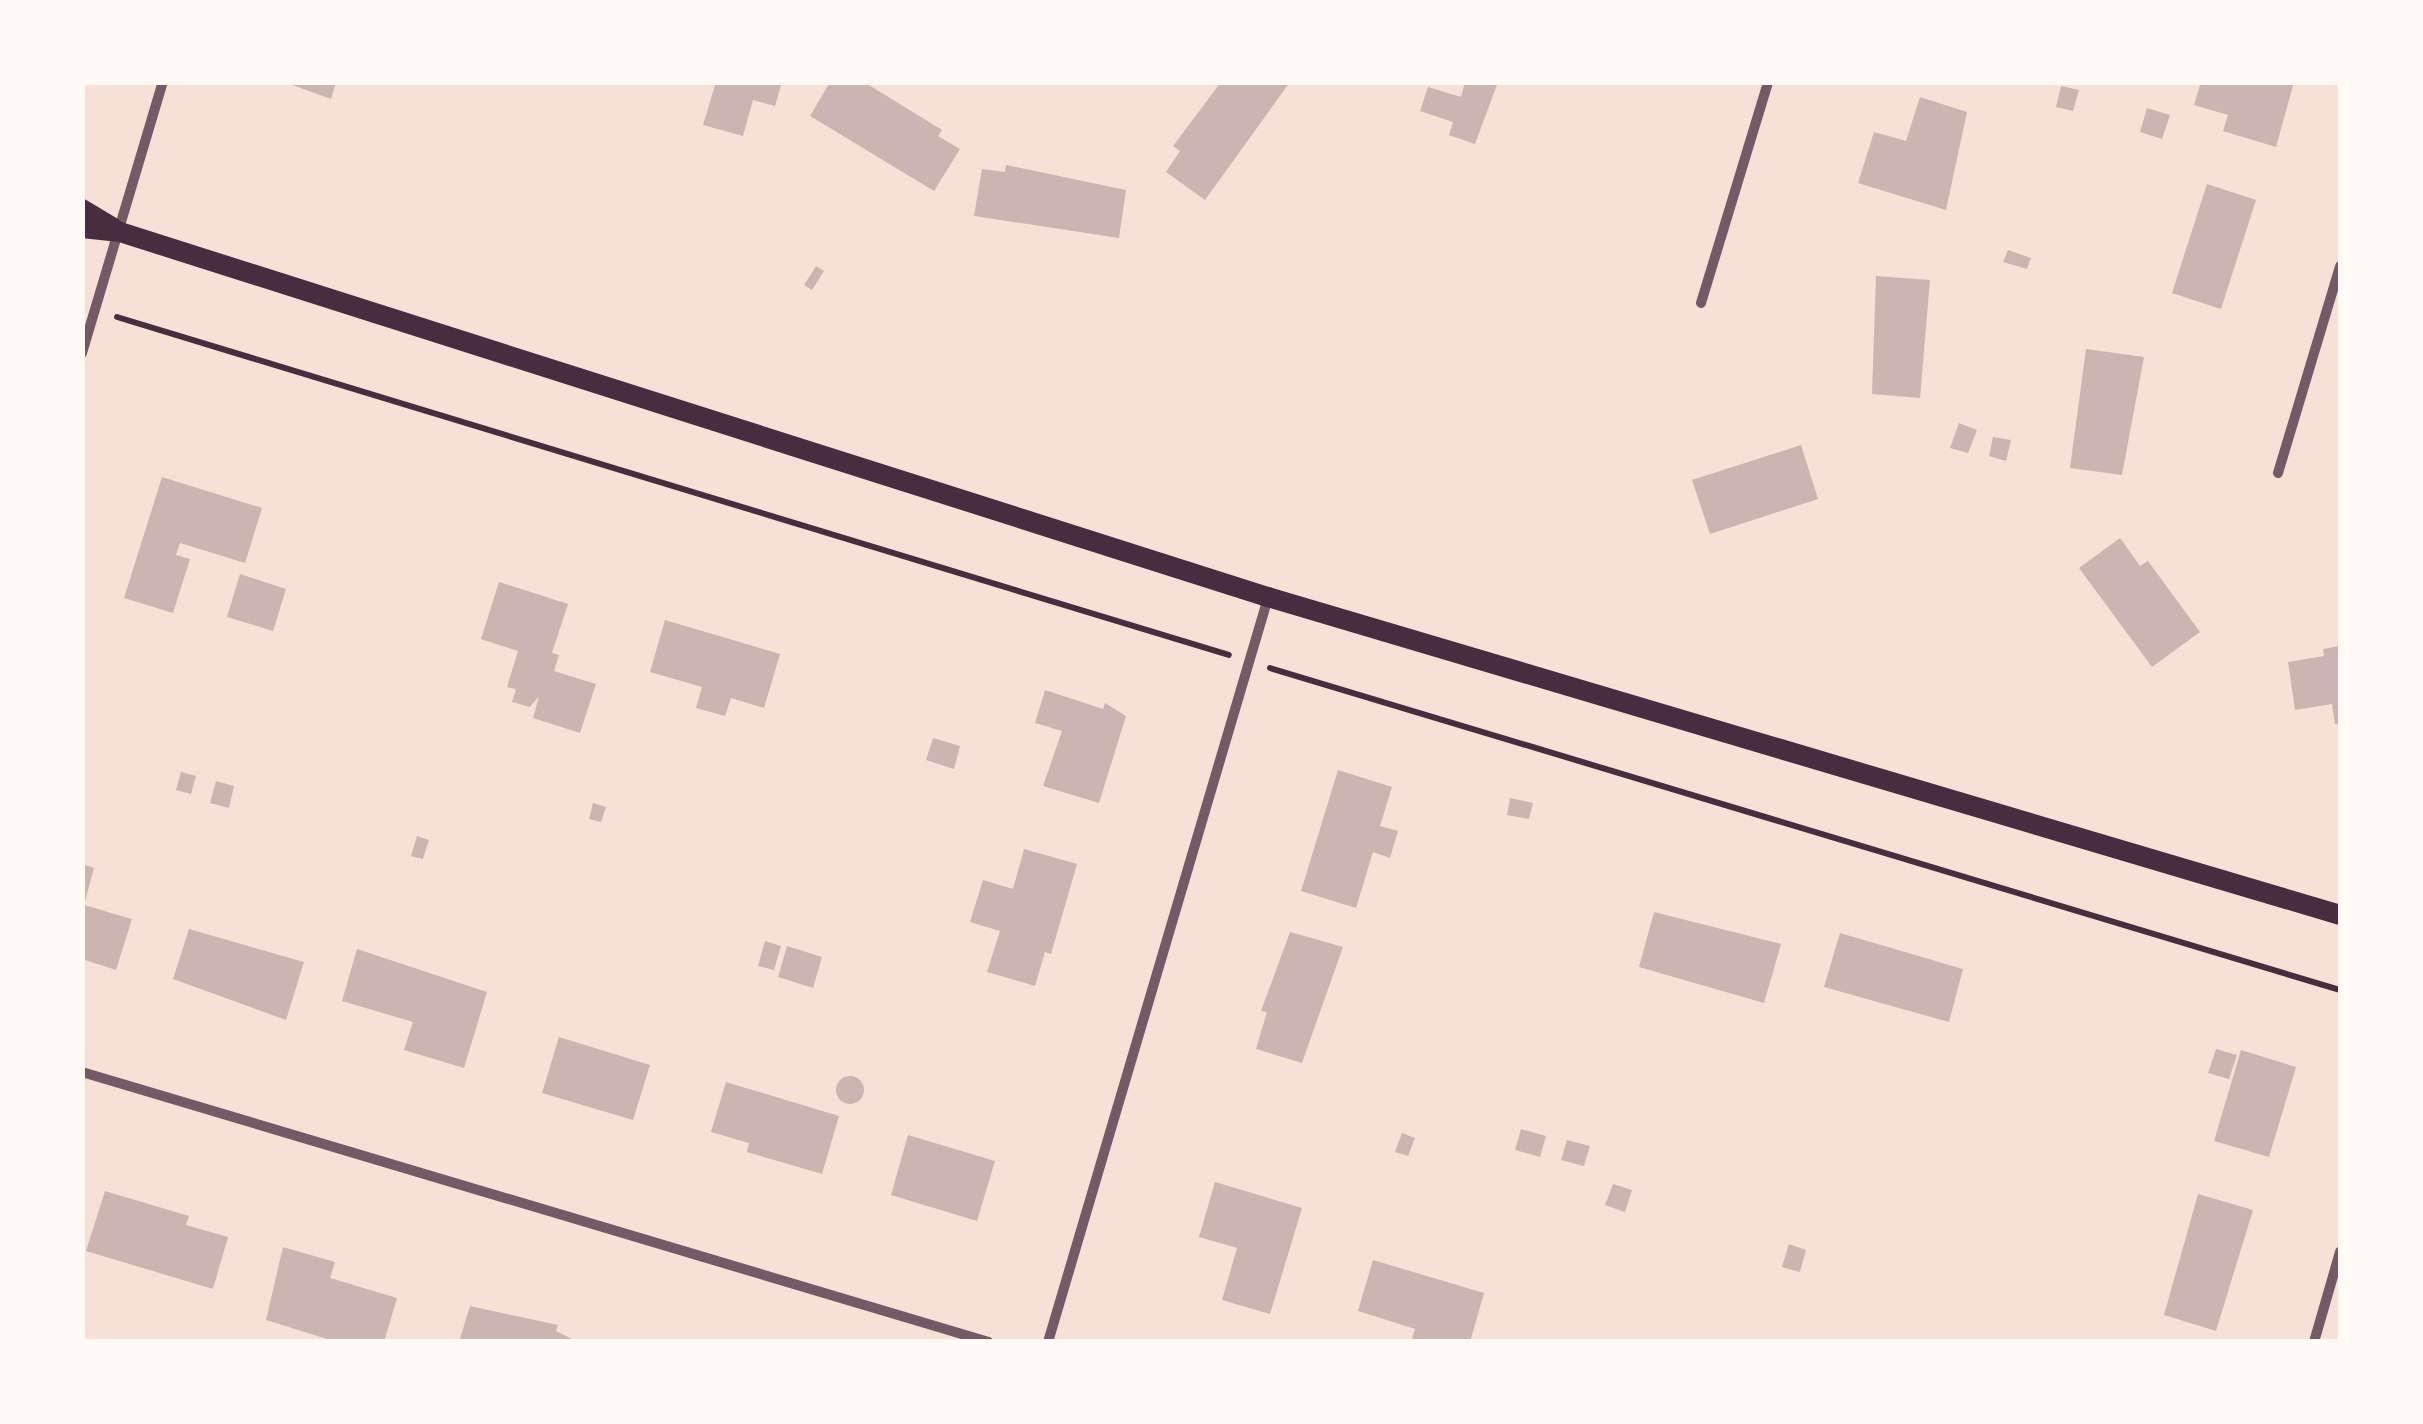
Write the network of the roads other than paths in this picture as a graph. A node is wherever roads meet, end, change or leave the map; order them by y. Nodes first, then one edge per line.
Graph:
1 (163, 82) edge
2 (1768, 82) edge
3 (82, 209) edge
4 (82, 228) edge
5 (120, 232) junction
6 (2340, 266) edge
7 (1701, 303) dead end
8 (82, 353) edge
9 (2278, 474) dead end
10 (1268, 597) junction
11 (2340, 915) edge
12 (82, 1072) edge
13 (2340, 1252) edge
14 (988, 1342) edge
15 (1048, 1342) edge
16 (2314, 1342) edge

1 - 5 street
2 - 7 street
3 - 5 main road
4 - 5 main road
5 - 8 street
5 - 10 main road
6 - 9 street
10 - 11 main road
10 - 15 street
12 - 14 street
13 - 16 street

